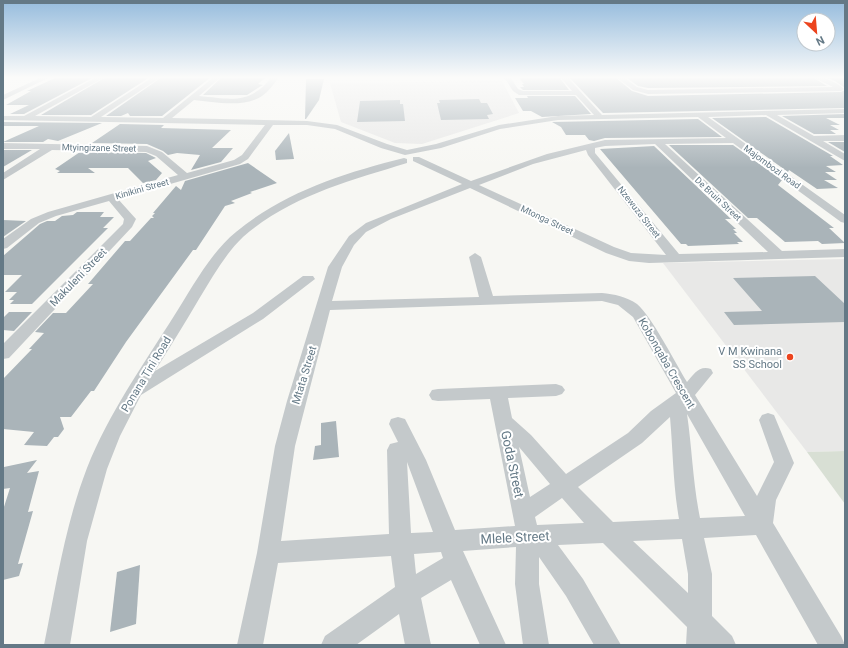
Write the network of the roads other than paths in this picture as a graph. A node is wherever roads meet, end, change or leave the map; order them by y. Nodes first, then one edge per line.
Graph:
1 (47, 107) edge
2 (111, 107) edge
3 (181, 107) edge
4 (592, 107) edge
5 (845, 111) edge
6 (768, 113) junction
7 (699, 114) junction
8 (600, 116) junction
9 (3, 118) edge
10 (25, 119) junction
11 (93, 119) junction
12 (164, 121) junction
13 (271, 122) junction
14 (812, 138) junction
15 (845, 138) edge
16 (735, 140) junction
17 (657, 142) junction
18 (3, 146) edge
19 (384, 146) junction
20 (591, 146) junction
21 (50, 147) junction
22 (393, 156) junction
23 (412, 158) junction
24 (845, 158) edge
25 (186, 176) junction
26 (3, 177) edge
27 (343, 178) junction
28 (470, 184) junction
29 (111, 198) junction
30 (845, 220) edge
31 (3, 245) edge
32 (845, 253) edge
33 (779, 255) junction
34 (475, 257) dead end
35 (675, 258) junction
36 (308, 279) dead end
37 (487, 301) junction
38 (325, 306) junction
39 (3, 354) edge
40 (705, 373) dead end
41 (556, 390) dead end
42 (134, 393) junction
43 (498, 393) junction
44 (438, 395) dead end
45 (681, 399) junction
46 (768, 420) dead end
47 (504, 421) junction
48 (398, 424) dead end
49 (397, 450) dead end
50 (563, 486) junction
51 (523, 513) junction
52 (762, 525) junction
53 (692, 528) junction
54 (608, 532) junction
55 (531, 536) junction
56 (448, 541) junction
57 (402, 544) junction
58 (268, 553) junction
59 (457, 564) junction
60 (407, 593) junction
61 (699, 620) junction
62 (57, 645) edge
63 (250, 645) edge
64 (334, 645) edge
65 (418, 645) edge
66 (493, 645) edge
67 (536, 645) edge
68 (608, 645) edge
69 (699, 645) edge
70 (723, 645) edge
71 (832, 645) edge

1 - 10 street
2 - 11 street
3 - 12 street
4 - 8 street
5 - 6 street, Ponana Tini Road
6 - 7 street, Ponana Tini Road
6 - 14 street
7 - 8 street, Ponana Tini Road
7 - 16 street, Majombozi Road
8 - 23 street, Ponana Tini Road
9 - 10 street, Mtonga Street
10 - 11 street, Mtonga Street
11 - 12 street, Mtonga Street
12 - 13 street, Mtonga Street
13 - 19 street, Mtonga Street
13 - 25 street, Kinikini Street
14 - 15 street
14 - 24 street
16 - 17 street
16 - 30 street, Majombozi Road
17 - 20 street
17 - 33 street, De Bruin Street
18 - 21 street, Mtyingizane Street
19 - 22 street
19 - 23 street, Mtonga Street
20 - 28 street, Mtata Street
20 - 35 street, Nzewuza Street
21 - 25 street, Mtyingizane Street
21 - 26 street
22 - 23 street, Ponana Tini Road
22 - 27 street, Ponana Tini Road
23 - 27 street, Ponana Tini Road
23 - 28 street, Mtonga Street
25 - 29 street, Kinikini Street
27 - 42 street, Ponana Tini Road
28 - 35 street, Mtonga Street
28 - 38 street, Mtata Street
29 - 31 street, Kinikini Street
29 - 39 street, Makuleni Street
32 - 33 street
33 - 35 street
34 - 37 street
36 - 42 street
37 - 38 street, Kobonqaba Crescent
37 - 45 street, Kobonqaba Crescent
38 - 58 street, Mtata Street
40 - 45 street
41 - 43 street
42 - 62 street, Ponana Tini Road
43 - 44 street
43 - 47 street, Goda Street
45 - 50 street
45 - 52 street, Kobonqaba Crescent
45 - 53 street
46 - 52 street
47 - 50 street
47 - 51 street, Goda Street
48 - 56 street
49 - 57 street
50 - 51 street
50 - 54 street
51 - 55 street, Goda Street
52 - 53 street, Mlele Street
52 - 71 street, Kobonqaba Crescent
53 - 54 street, Mlele Street
53 - 61 street
54 - 55 street, Mlele Street
54 - 61 street
55 - 56 street, Mlele Street
55 - 67 street, Goda Street
55 - 68 street
56 - 57 street, Mlele Street
56 - 59 street
57 - 58 street, Mlele Street
57 - 60 street
58 - 63 street, Mtata Street
59 - 60 street
59 - 66 street
60 - 64 street
60 - 65 street
61 - 69 street
61 - 70 street

